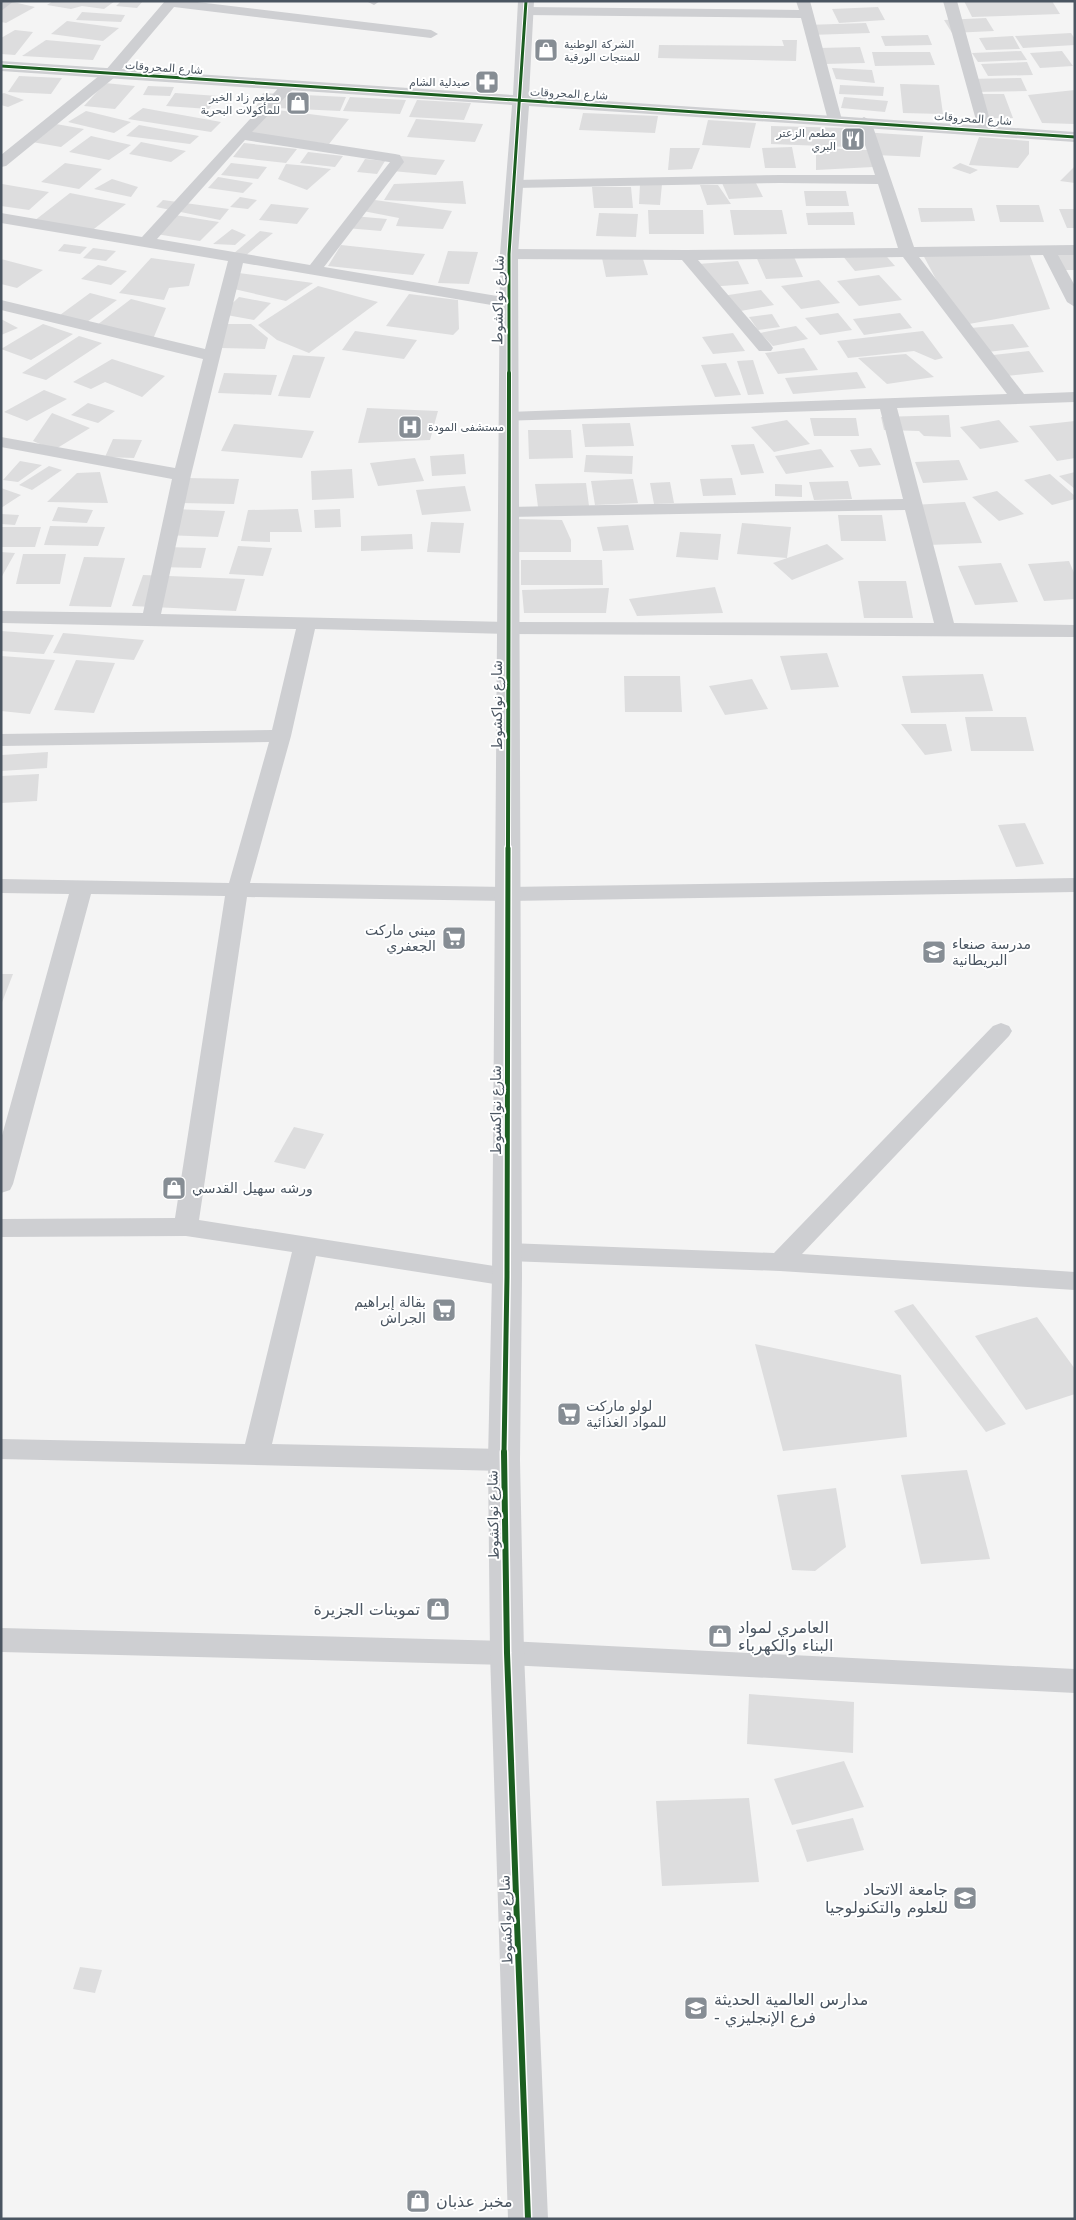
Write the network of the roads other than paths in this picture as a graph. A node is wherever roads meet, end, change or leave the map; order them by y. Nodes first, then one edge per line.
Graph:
1 (8, 1) edge
2 (950, 1) edge
3 (171, 2) edge
4 (526, 6) edge
5 (1, 7) edge
6 (804, 8) edge
7 (431, 34) dead end
8 (1, 66) edge
9 (110, 74) junction
10 (288, 86) junction
11 (522, 101) junction
12 (835, 120) junction
13 (864, 121) junction
14 (986, 131) junction
15 (241, 135) junction
16 (1075, 137) edge
17 (1, 162) edge
18 (885, 180) junction
19 (515, 184) junction
20 (1, 218) edge
21 (145, 243) junction
22 (1048, 250) junction
23 (1075, 250) edge
24 (907, 251) junction
25 (509, 254) junction
26 (686, 255) junction
27 (236, 259) junction
28 (313, 271) junction
29 (1075, 302) edge
30 (508, 303) junction
31 (1, 305) edge
32 (765, 348) dead end
33 (212, 356) junction
34 (1075, 397) edge
35 (1019, 399) junction
36 (887, 404) junction
37 (508, 417) junction
38 (1, 442) edge
39 (182, 474) junction
40 (913, 504) junction
41 (508, 512) junction
42 (1, 617) edge
43 (152, 618) junction
44 (307, 622) junction
45 (508, 628) junction
46 (945, 628) junction
47 (1075, 631) edge
48 (280, 736) junction
49 (1, 740) edge
50 (1075, 885) edge
51 (1, 886) edge
52 (82, 886) junction
53 (237, 891) junction
54 (507, 894) junction
55 (1001, 1031) dead end
56 (1, 1184) edge
57 (186, 1227) junction
58 (1, 1228) edge
59 (306, 1245) junction
60 (780, 1262) junction
61 (507, 1264) junction
62 (1075, 1280) edge
63 (1, 1449) edge
64 (256, 1454) junction
65 (504, 1460) junction
66 (1, 1640) edge
67 (507, 1653) junction
68 (1075, 1681) edge
69 (528, 2219) edge

1 - 5 street
2 - 14 street
3 - 7 street
3 - 9 street
4 - 6 street
4 - 11 street, شارع نواكشوط
6 - 12 street
8 - 9 street, شارع المحروقات
9 - 10 street, شارع المحروقات
9 - 17 street
10 - 11 street, شارع المحروقات
10 - 15 street
11 - 12 street, شارع المحروقات
11 - 19 street, شارع نواكشوط
12 - 13 street, شارع المحروقات
13 - 14 street, شارع المحروقات
13 - 18 street
14 - 16 street, شارع المحروقات
15 - 21 street
15 - 28 street
18 - 19 street
18 - 24 street
19 - 25 street, شارع نواكشوط
20 - 21 street
21 - 27 street
22 - 23 street
22 - 24 street
22 - 29 street
24 - 26 street
24 - 35 street
25 - 26 street
25 - 30 street, شارع نواكشوط
26 - 32 street
27 - 28 street
27 - 33 street
28 - 30 street
30 - 37 street, شارع نواكشوط
31 - 33 street
33 - 39 street
34 - 35 street
35 - 36 street
36 - 37 street
36 - 40 street
37 - 41 street, شارع نواكشوط
38 - 39 street
39 - 43 street
40 - 41 street
40 - 46 street
41 - 45 street, شارع نواكشوط
42 - 43 street
43 - 44 street
44 - 45 street
44 - 48 street
45 - 46 street
45 - 54 street, شارع نواكشوط
46 - 47 street
48 - 49 street
48 - 53 street
50 - 54 street
51 - 52 street
52 - 53 street
52 - 56 street
53 - 54 street
53 - 57 street
54 - 61 street, شارع نواكشوط
55 - 60 street
57 - 58 street
57 - 59 street
59 - 61 street
59 - 64 street
60 - 61 street
60 - 62 street
61 - 65 street, شارع نواكشوط
63 - 64 street
64 - 65 street
65 - 67 street, شارع نواكشوط
66 - 67 street
67 - 68 street
67 - 69 street, شارع نواكشوط

